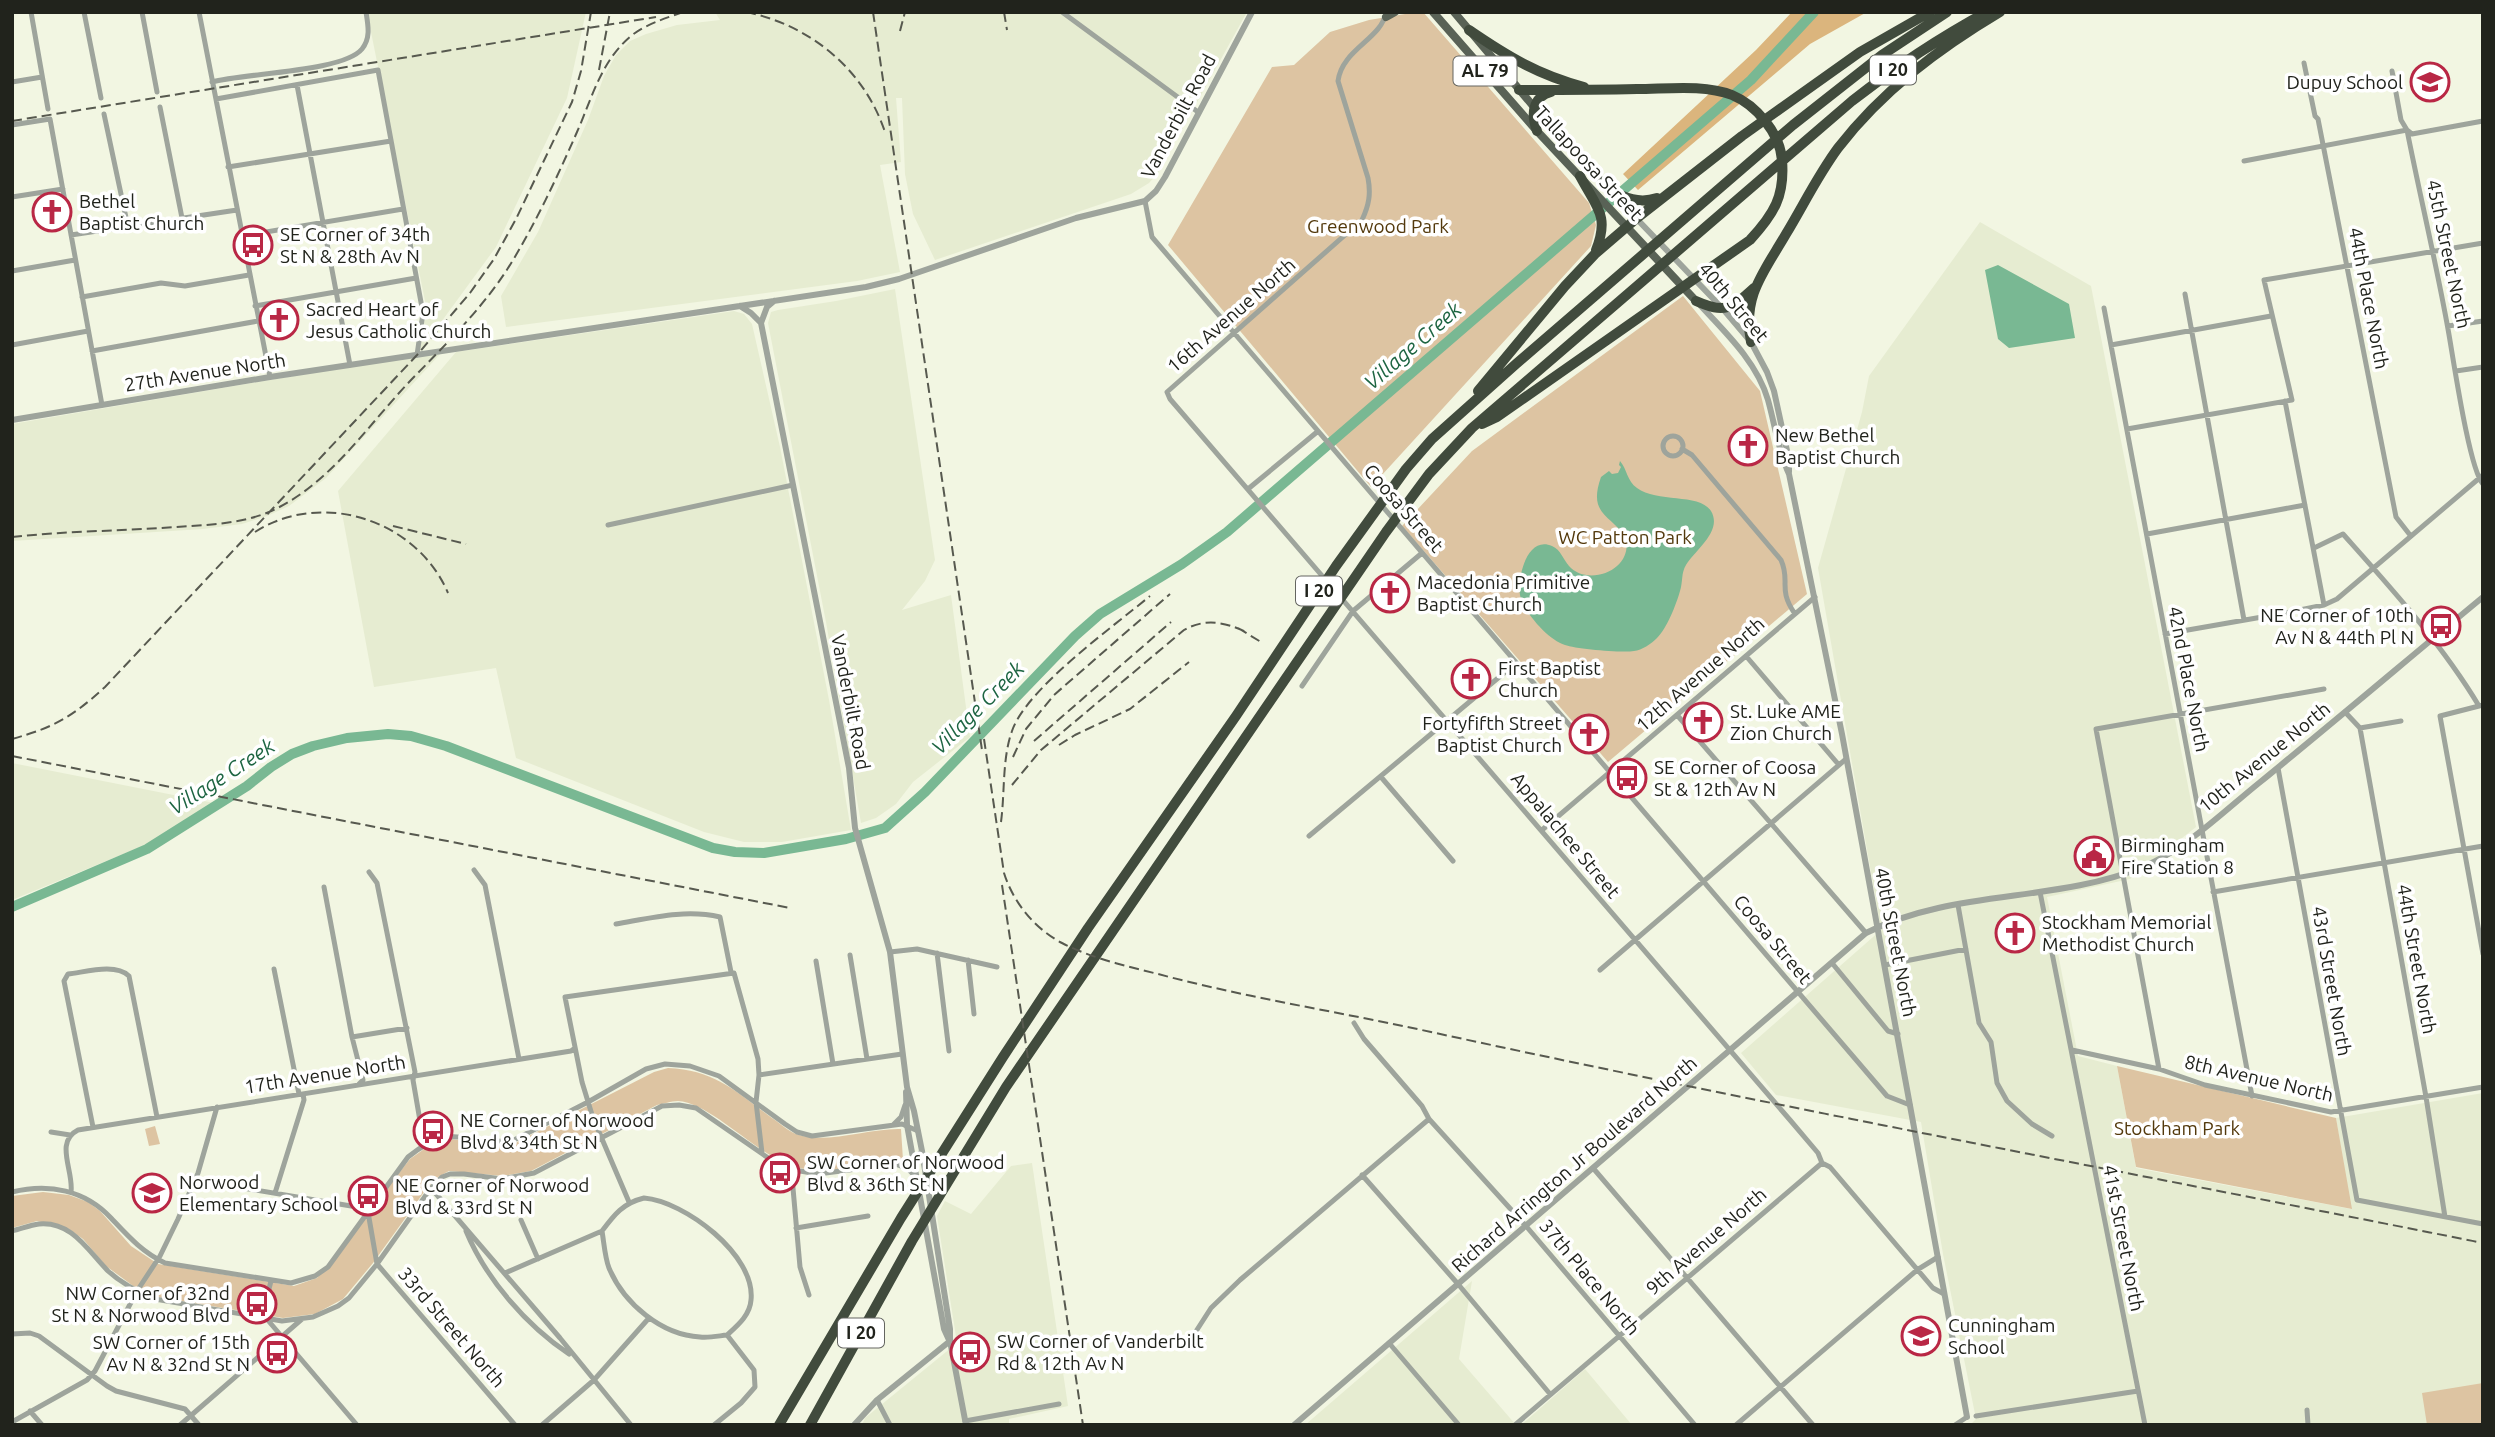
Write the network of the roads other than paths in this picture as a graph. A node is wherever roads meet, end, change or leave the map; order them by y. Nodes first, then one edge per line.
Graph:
1 (30, 12) edge
2 (84, 12) edge
3 (142, 12) edge
4 (199, 12) edge
5 (366, 12) edge
6 (1062, 12) edge
7 (1252, 12) edge
8 (1395, 12) edge
9 (1454, 12) edge
10 (1930, 12) edge
11 (1947, 12) edge
12 (1986, 12) edge
13 (2000, 12) edge
14 (1432, 13) edge
15 (1386, 15) edge
16 (1469, 30) junction
17 (2304, 64) dead end
18 (2392, 71) dead end
19 (42, 78) junction
20 (12, 82) edge
21 (212, 82) junction
22 (297, 85) junction
23 (1519, 90) junction
24 (1558, 90) junction
25 (1598, 90) junction
26 (157, 92) dead end
27 (101, 98) dead end
28 (216, 99) junction
29 (159, 107) dead end
30 (1534, 108) junction
31 (48, 109) dead end
32 (1198, 112) junction
33 (104, 114) dead end
34 (2483, 121) edge
35 (12, 125) edge
36 (2406, 130) junction
37 (1537, 131) junction
38 (391, 141) junction
39 (2323, 146) junction
40 (310, 154) junction
41 (2244, 161) dead end
42 (228, 167) junction
43 (1580, 176) joint
44 (1682, 183) junction
45 (1608, 188) joint
46 (63, 189) junction
47 (12, 197) edge
48 (1596, 199) junction
49 (1623, 200) junction
50 (1145, 201) junction
51 (403, 209) junction
52 (237, 210) junction
53 (182, 218) junction
54 (1637, 218) junction
55 (323, 223) junction
56 (128, 226) junction
57 (1626, 227) junction
58 (71, 235) junction
59 (242, 236) junction
60 (2483, 243) edge
61 (2432, 252) junction
62 (1595, 254) junction
63 (75, 260) junction
64 (2346, 266) junction
65 (12, 271) edge
66 (250, 275) junction
67 (416, 278) junction
68 (1754, 288) junction
69 (336, 292) junction
70 (2185, 294) dead end
71 (82, 297) junction
72 (778, 299) junction
73 (1696, 301) junction
74 (739, 305) junction
75 (256, 306) junction
76 (2104, 308) dead end
77 (1723, 309) junction
78 (2272, 316) junction
79 (258, 321) junction
80 (2483, 321) edge
81 (761, 323) junction
82 (2448, 326) junction
83 (2192, 330) junction
84 (88, 331) junction
85 (1234, 334) junction
86 (1751, 342) junction
87 (12, 345) edge
88 (2111, 345) junction
89 (92, 351) junction
90 (416, 355) junction
91 (350, 365) junction
92 (2483, 367) edge
93 (2456, 371) junction
94 (270, 377) junction
95 (1167, 392) joint
96 (2288, 401) junction
97 (102, 405) junction
98 (2208, 415) junction
99 (12, 420) edge
100 (1448, 425) junction
101 (1472, 428) junction
102 (2127, 429) junction
103 (1319, 434) junction
104 (1682, 449) dead end
105 (1788, 474) junction
106 (2481, 479) edge
107 (793, 485) junction
108 (1250, 491) junction
109 (2305, 506) junction
110 (2225, 519) junction
111 (608, 525) dead end
112 (2147, 534) junction
113 (2410, 535) junction
114 (2314, 548) junction
115 (1422, 553) junction
116 (2373, 568) junction
117 (1815, 597) junction
118 (2483, 597) edge
119 (2324, 605) junction
120 (1353, 611) junction
121 (1796, 614) junction
122 (2244, 620) junction
123 (2165, 634) junction
124 (2431, 640) junction
125 (1746, 656) junction
126 (1516, 663) junction
127 (1302, 686) dead end
128 (2324, 689) dead end
129 (2481, 705) edge
130 (2345, 712) junction
131 (1677, 715) junction
132 (2180, 715) junction
133 (1448, 721) junction
134 (2401, 721) dead end
135 (2360, 728) junction
136 (1846, 759) junction
137 (1839, 765) junction
138 (2278, 768) junction
139 (1610, 773) junction
140 (1381, 777) junction
141 (1771, 824) junction
142 (1542, 830) junction
143 (2201, 830) junction
144 (1309, 836) dead end
145 (2483, 846) edge
146 (2465, 849) junction
147 (1453, 861) dead end
148 (2383, 864) junction
149 (474, 870) dead end
150 (369, 872) dead end
151 (2122, 874) junction
152 (2298, 879) junction
153 (1703, 882) junction
154 (324, 887) dead end
155 (2040, 892) junction
156 (2213, 892) junction
157 (1958, 905) junction
158 (616, 924) dead end
159 (1876, 928) junction
160 (1866, 933) junction
161 (1634, 941) junction
162 (1966, 949) junction
163 (890, 952) junction
164 (937, 953) junction
165 (2483, 954) edge
166 (850, 955) dead end
167 (968, 960) junction
168 (816, 961) dead end
169 (1832, 963) junction
170 (1885, 965) junction
171 (997, 967) dead end
172 (274, 969) dead end
173 (1600, 970) dead end
174 (734, 973) junction
175 (1797, 992) junction
176 (974, 1014) dead end
177 (1354, 1023) dead end
178 (407, 1028) junction
179 (1898, 1034) junction
180 (352, 1037) junction
181 (575, 1048) junction
182 (2072, 1050) junction
183 (949, 1051) dead end
184 (1729, 1051) junction
185 (902, 1054) junction
186 (519, 1059) junction
187 (867, 1059) junction
188 (833, 1064) junction
189 (2159, 1069) junction
190 (759, 1075) junction
191 (414, 1076) junction
192 (359, 1084) junction
193 (907, 1087) junction
194 (2483, 1087) edge
195 (301, 1094) junction
196 (2252, 1096) junction
197 (2426, 1097) junction
198 (588, 1102) junction
199 (756, 1102) junction
200 (906, 1102) junction
201 (1910, 1105) junction
202 (217, 1107) junction
203 (2340, 1112) junction
204 (158, 1117) junction
205 (1429, 1119) junction
206 (892, 1125) junction
207 (907, 1125) junction
208 (93, 1127) junction
209 (918, 1131) junction
210 (51, 1132) dead end
211 (70, 1135) junction
212 (2052, 1136) dead end
213 (600, 1138) junction
214 (424, 1144) junction
215 (922, 1151) junction
216 (762, 1153) junction
217 (913, 1160) junction
218 (1822, 1163) junction
219 (895, 1164) junction
220 (1593, 1168) junction
221 (794, 1170) junction
222 (1362, 1175) junction
223 (915, 1176) junction
224 (195, 1180) junction
225 (430, 1188) junction
226 (12, 1192) edge
227 (71, 1192) junction
228 (275, 1193) junction
229 (629, 1202) junction
230 (368, 1212) junction
231 (868, 1216) dead end
232 (2445, 1217) junction
233 (521, 1220) dead end
234 (2483, 1224) edge
235 (1526, 1226) junction
236 (464, 1227) junction
237 (796, 1227) junction
238 (12, 1231) edge
239 (602, 1231) junction
240 (1938, 1257) junction
241 (158, 1259) junction
242 (538, 1259) junction
243 (377, 1264) junction
244 (1917, 1270) junction
245 (505, 1273) junction
246 (1688, 1277) junction
247 (271, 1281) junction
248 (1458, 1284) junction
249 (137, 1291) junction
250 (809, 1294) dead end
251 (1944, 1294) junction
252 (263, 1317) junction
253 (649, 1318) junction
254 (302, 1319) junction
255 (12, 1334) edge
256 (727, 1335) junction
257 (1193, 1336) dead end
258 (1619, 1336) junction
259 (281, 1337) junction
260 (950, 1341) junction
261 (1389, 1343) junction
262 (574, 1357) junction
263 (91, 1375) junction
264 (594, 1380) junction
265 (1780, 1386) junction
266 (2138, 1391) junction
267 (1550, 1394) junction
268 (877, 1400) junction
269 (1059, 1404) dead end
270 (2307, 1410) dead end
271 (30, 1412) junction
272 (191, 1415) junction
273 (1976, 1416) dead end
274 (1967, 1417) joint
275 (12, 1422) edge
276 (966, 1423) edge
277 (42, 1425) edge
278 (180, 1425) edge
279 (199, 1425) edge
280 (357, 1425) edge
281 (515, 1425) edge
282 (542, 1425) edge
283 (631, 1425) edge
284 (714, 1425) edge
285 (777, 1425) edge
286 (810, 1425) edge
287 (854, 1425) edge
288 (890, 1425) edge
289 (1294, 1425) edge
290 (1460, 1425) edge
291 (1515, 1425) edge
292 (1695, 1425) edge
293 (1736, 1425) edge
294 (1813, 1425) edge
295 (1955, 1425) edge
296 (2145, 1425) edge
297 (2308, 1425) edge

1 - 19 street
2 - 27 street
3 - 26 street
4 - 21 street
5 - 21 street
6 - 32 street
7 - 32 street, Vanderbilt Road
8 - 15 main road
9 - 16 main road, Tallapoosa Street / AL 79
10 - 44 highway
11 - 100 highway, I 20
12 - 101 highway, I 20
13 - 68 highway
14 - 37 main road, Tallapoosa Street / AL 79
15 - 85 street, 16th Avenue North
16 - 23 main road, Tallapoosa Street / AL 79
16 - 25 highway
17 - 39 street, 44th Place North
18 - 36 street, 45th Street North
19 - 20 street
19 - 31 street
21 - 28 street
22 - 28 street
22 - 38 street
22 - 40 street
23 - 24 highway
23 - 30 main road, Tallapoosa Street / AL 79
24 - 25 highway
24 - 30 highway
25 - 101 highway
28 - 42 street
29 - 53 street
30 - 37 highway
30 - 45 main road, Tallapoosa Street / AL 79
32 - 50 street, Vanderbilt Road
33 - 56 street
34 - 36 street
35 - 46 street
36 - 39 street
36 - 61 street, 45th Street North
37 - 43 main road, Tallapoosa Street / AL 79
38 - 40 street
38 - 51 street
39 - 41 street
39 - 64 street, 44th Place North
40 - 42 street
40 - 55 street
42 - 52 street
43 - 48 highway
44 - 49 highway
44 - 54 highway
45 - 49 highway
46 - 47 street
46 - 58 street
48 - 57 main road, Tallapoosa Street
48 - 62 highway
49 - 54 street, Tallapoosa Street
50 - 72 street, Vanderbilt Road
50 - 85 street, Coosa Street
51 - 55 street
51 - 67 street
52 - 53 street
52 - 59 street
53 - 56 street
54 - 57 highway
54 - 77 street, 40th Street
55 - 59 street
55 - 69 street
56 - 58 street
57 - 62 highway
57 - 73 main road, Tallapoosa Street
58 - 63 street
59 - 66 street
60 - 61 street
61 - 64 street
61 - 82 street, 45th Street North
62 - 100 highway
63 - 65 street
63 - 71 street
64 - 78 street
64 - 113 street, 44th Place North
66 - 71 street
66 - 75 street
67 - 69 street
67 - 90 street
68 - 77 highway
68 - 86 highway
69 - 75 street
69 - 91 street
70 - 83 street
71 - 84 street
72 - 74 street, 27th Avenue North
72 - 81 street
73 - 77 highway
73 - 105 street, 40th Street
74 - 81 street
74 - 90 street, 27th Avenue North
75 - 79 street
76 - 88 street, 42nd Place North
77 - 86 street, 40th Street
78 - 83 street
78 - 96 street
79 - 89 street
79 - 94 street
80 - 82 street
81 - 107 street, Vanderbilt Road
82 - 93 street, 45th Street North
83 - 88 street
83 - 98 street
84 - 87 street
84 - 89 street
85 - 95 street, 16th Avenue North
85 - 103 street, Coosa Street
86 - 105 street, 40th Street
88 - 102 street, 42nd Place North
89 - 97 street
90 - 91 street, 27th Avenue North
91 - 94 street, 27th Avenue North
92 - 93 street
93 - 106 street, 45th Street North
94 - 97 street, 27th Avenue North
95 - 108 street, Appalachee Street
96 - 98 street
96 - 109 street
97 - 99 street, 27th Avenue North
98 - 102 street
98 - 110 street
100 - 285 highway, I 20
101 - 286 highway, I 20
102 - 112 street, 42nd Place North
103 - 108 street
103 - 115 street, Coosa Street
104 - 121 street
105 - 117 street, 40th Street North
106 - 113 street
107 - 111 street
107 - 163 street, Vanderbilt Road
108 - 120 street, Appalachee Street
109 - 110 street
109 - 114 street
110 - 112 street
110 - 122 street
112 - 123 street, 42nd Place North
113 - 116 street
114 - 116 street
114 - 119 street
115 - 120 street
115 - 126 street, Coosa Street
116 - 119 street
116 - 124 street
117 - 121 street, 12th Avenue North
117 - 136 street, 40th Street North
118 - 124 street, 10th Avenue North
119 - 122 street
120 - 127 street
120 - 133 street, Appalachee Street
121 - 125 street, 12th Avenue North
122 - 123 street
123 - 132 street, 42nd Place North
124 - 129 street
124 - 130 street, 10th Avenue North
125 - 131 street, 12th Avenue North
125 - 137 street
126 - 133 street
126 - 139 street, Coosa Street
128 - 132 street
129 - 146 street
130 - 135 street
130 - 138 street, 10th Avenue North
131 - 139 street, 12th Avenue North
131 - 141 street
132 - 143 street, 42nd Place North
132 - 151 street
133 - 140 street
133 - 142 street, Appalachee Street
134 - 135 street
135 - 148 street, 44th Street North
136 - 137 street
136 - 159 street, 40th Street North
137 - 141 street
138 - 143 street, 10th Avenue North
138 - 152 street, 43rd Street North
139 - 142 street, 12th Avenue North
139 - 153 street, Coosa Street
140 - 144 street
140 - 147 street
141 - 153 street
141 - 160 street
142 - 161 street, Appalachee Street
143 - 151 street, 10th Avenue North
143 - 156 street, 42nd Place North
145 - 146 street
146 - 148 street
146 - 165 street
148 - 152 street
148 - 197 street, 44th Street North
149 - 186 street
150 - 178 street
151 - 155 street, 10th Avenue North
151 - 189 street
152 - 156 street
152 - 203 street, 43rd Street North
153 - 161 street
153 - 175 street, Coosa Street
154 - 180 street
155 - 157 street, 10th Avenue North
155 - 182 street, 41st Street North
156 - 196 street, 42nd Place North
157 - 159 street, 10th Avenue North
157 - 162 street
158 - 174 street
159 - 160 street, Richard Arrington Jr Boulevard North
159 - 170 street, 40th Street North
160 - 169 street, Richard Arrington Jr Boulevard North
161 - 173 street
161 - 184 street, Appalachee Street
162 - 170 street
162 - 212 street
163 - 164 street
163 - 185 street, Vanderbilt Road
164 - 167 street
164 - 183 street
166 - 187 street
167 - 171 street
167 - 176 street
168 - 188 street
169 - 175 street, Richard Arrington Jr Boulevard North
169 - 179 street
170 - 179 street, 40th Street North
172 - 195 street
174 - 181 street
174 - 190 street
175 - 184 street, Richard Arrington Jr Boulevard North
175 - 201 street, Coosa Street
177 - 205 street, 37th Place North
178 - 180 street
178 - 191 street
179 - 201 street, 40th Street North
180 - 192 street
181 - 186 street, 17th Avenue North
181 - 198 street
182 - 189 street, 8th Avenue North
182 - 266 street, 41st Street North
184 - 218 street, Appalachee Street
184 - 220 street, Richard Arrington Jr Boulevard North
185 - 187 street
185 - 193 street, Vanderbilt Road
186 - 191 street, 17th Avenue North
187 - 188 street
188 - 190 street
189 - 196 street, 8th Avenue North
190 - 199 street
191 - 192 street, 17th Avenue North
191 - 214 street
192 - 195 street, 17th Avenue North
193 - 200 street, Vanderbilt Road
193 - 209 street, Vanderbilt Road
194 - 197 street, 8th Avenue North
195 - 202 street, 17th Avenue North
195 - 228 street
196 - 203 street, 8th Avenue North
197 - 203 street, 8th Avenue North
197 - 232 street, 44th Street North
198 - 199 street
198 - 213 street
198 - 214 street
199 - 206 street
199 - 216 street
200 - 206 street
200 - 207 street, Vanderbilt Road
201 - 240 street, 40th Street North
202 - 204 street, 17th Avenue North
202 - 224 street
203 - 232 street, 43rd Street North
204 - 208 street, 17th Avenue North
204 - 208 street
205 - 222 street
205 - 235 street, 37th Place North
206 - 207 street
207 - 209 street
207 - 217 street, Vanderbilt Road
208 - 211 street, 17th Avenue North
209 - 215 street, Vanderbilt Road
210 - 211 street
211 - 227 street
213 - 216 street
213 - 225 street
213 - 229 street
214 - 230 street
215 - 217 street
215 - 260 street, Vanderbilt Road
216 - 221 street
217 - 219 street
217 - 223 street, Vanderbilt Road
218 - 244 street, Appalachee Street
218 - 246 street, 9th Avenue North
219 - 221 street
219 - 223 street
220 - 235 street, Richard Arrington Jr Boulevard North
220 - 246 street
221 - 237 street
222 - 248 street
222 - 257 street
223 - 260 street, Vanderbilt Road
224 - 228 street
224 - 241 street
225 - 236 street
225 - 243 street
226 - 227 street
227 - 241 street
228 - 230 street
229 - 239 street
229 - 256 street
230 - 243 street, 33rd Street North
230 - 247 street
231 - 237 street
232 - 234 street
233 - 242 street
235 - 248 street, Richard Arrington Jr Boulevard North
235 - 258 street, 37th Place North
236 - 245 street
236 - 262 street
237 - 250 street
238 - 249 street
239 - 242 street
239 - 253 street
240 - 244 street
240 - 251 street, 40th Street North
241 - 247 street
241 - 249 street
242 - 245 street
243 - 254 street
243 - 281 street, 33rd Street North
244 - 251 street, Appalachee Street
244 - 265 street
245 - 262 street
246 - 258 street, 9th Avenue North
246 - 265 street
247 - 252 street
248 - 261 street, Richard Arrington Jr Boulevard North
248 - 267 street
249 - 252 street
249 - 263 street
251 - 274 street, 40th Street North
252 - 254 street
252 - 259 street
253 - 256 street
253 - 264 street
254 - 259 street
255 - 263 street
256 - 284 street
258 - 267 street, 9th Avenue North
258 - 292 street, 37th Place North
259 - 272 street
259 - 280 street
260 - 268 street
260 - 276 street, Vanderbilt Road
261 - 289 street, Richard Arrington Jr Boulevard North
261 - 290 street
262 - 264 street
263 - 271 street
263 - 272 street
264 - 282 street
264 - 283 street
265 - 293 street
265 - 294 street
266 - 273 street
266 - 296 street, 41st Street North
267 - 291 street, 9th Avenue North
268 - 287 street
268 - 288 street
269 - 276 street
270 - 297 street
271 - 275 street
271 - 277 street
272 - 278 street
272 - 279 street
274 - 295 street

